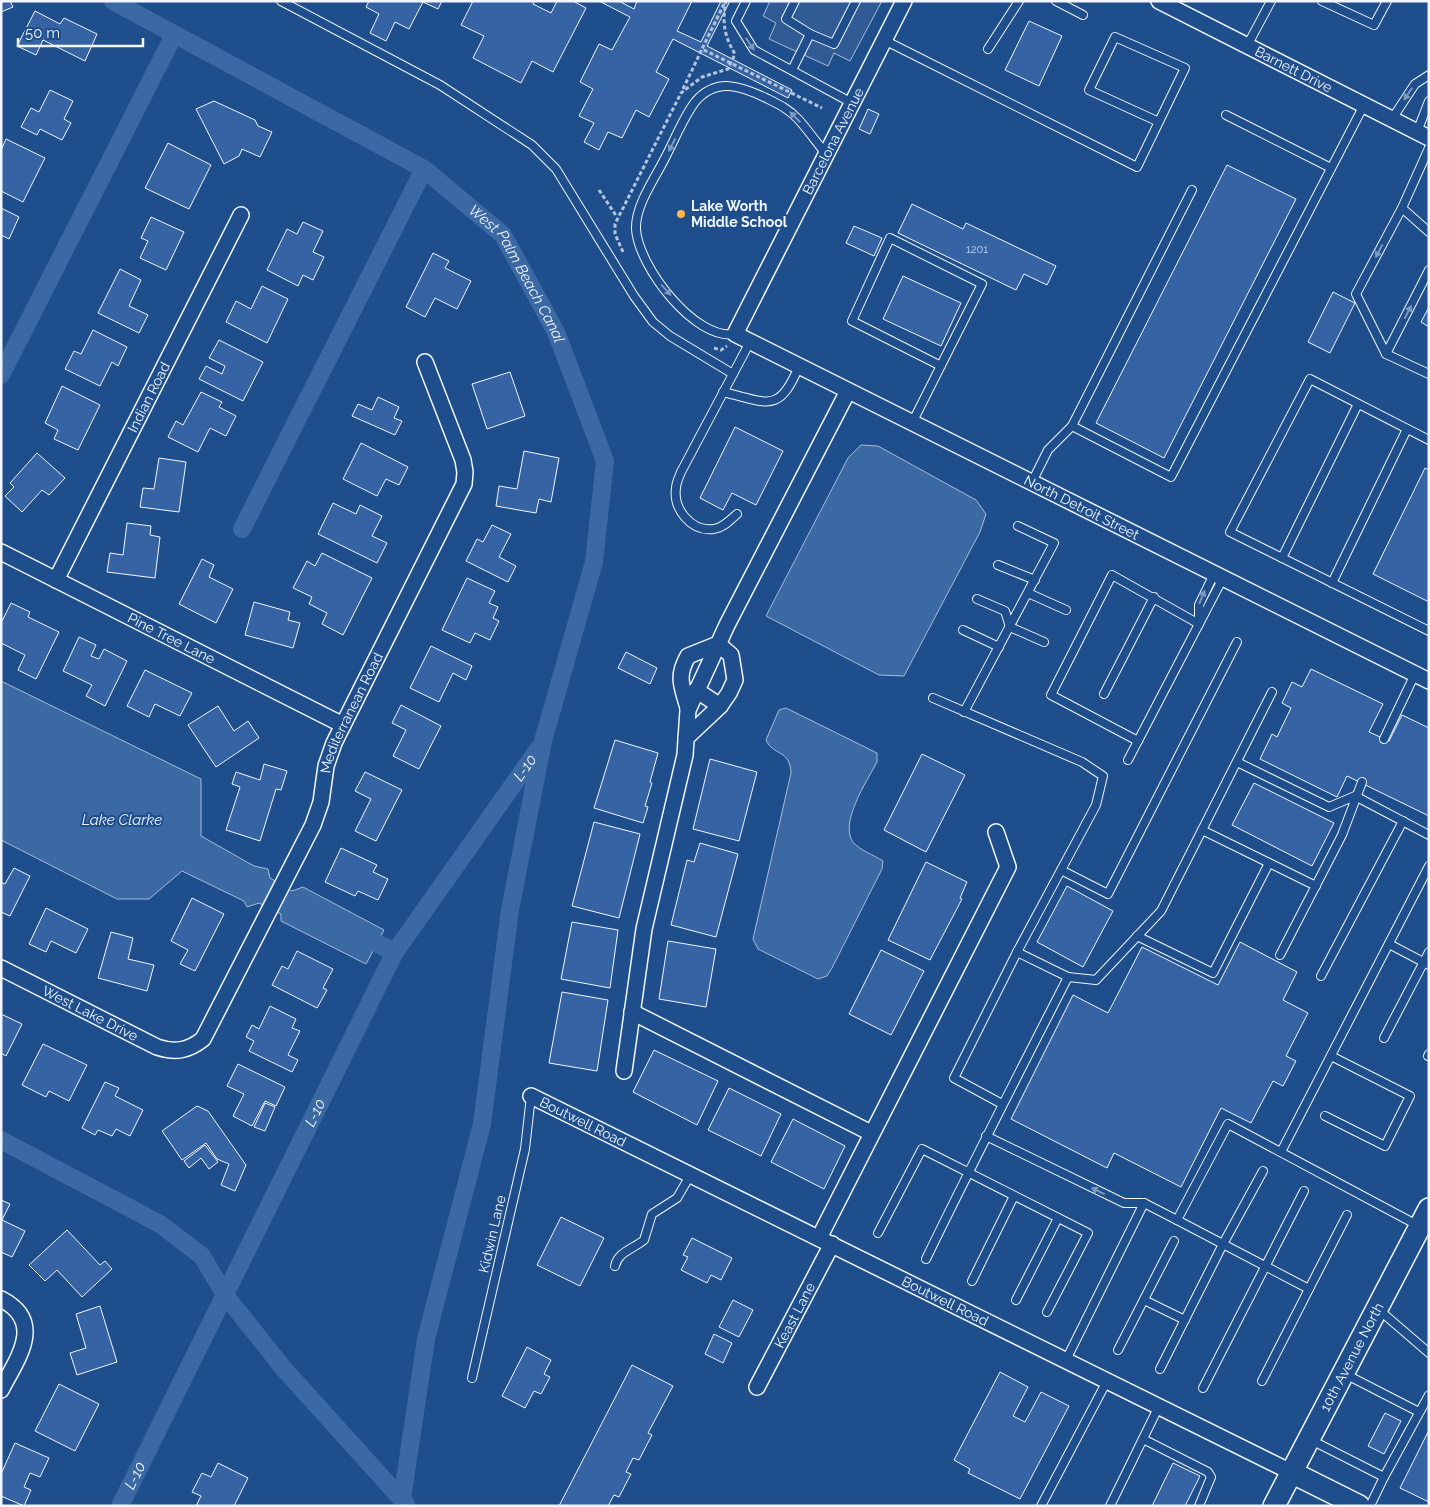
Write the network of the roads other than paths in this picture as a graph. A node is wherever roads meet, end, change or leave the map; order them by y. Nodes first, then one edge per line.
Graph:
1 (281, 1) edge
2 (746, 1) edge
3 (795, 1) edge
4 (856, 1) edge
5 (904, 1) edge
6 (1019, 1) edge
7 (1056, 1) edge
8 (1158, 1) edge
9 (1271, 1) edge
10 (1322, 1) edge
11 (1387, 1) edge
12 (1083, 15) dead end
13 (810, 34) junction
14 (884, 40) junction
15 (1247, 46) junction
16 (988, 49) dead end
17 (792, 70) junction
18 (1429, 75) edge
19 (1429, 101) edge
20 (852, 103) junction
21 (1364, 105) junction
22 (1226, 115) dead end
23 (1392, 119) junction
24 (1159, 122) junction
25 (1423, 135) edge
26 (1429, 148) edge
27 (826, 154) junction
28 (1331, 168) junction
29 (1192, 190) dead end
30 (1402, 208) junction
31 (242, 215) dead end
32 (1429, 232) edge
33 (1429, 270) edge
34 (735, 334) junction
35 (750, 342) junction
36 (1386, 354) junction
37 (425, 362) dead end
38 (799, 366) junction
39 (941, 366) junction
40 (733, 374) junction
41 (1429, 374) edge
42 (848, 391) junction
43 (723, 392) junction
44 (1358, 404) junction
45 (912, 423) junction
46 (1072, 426) junction
47 (1407, 429) junction
48 (1429, 440) edge
49 (1032, 482) junction
50 (737, 514) dead end
51 (1018, 526) dead end
52 (1, 552) edge
53 (1282, 558) junction
54 (998, 565) dead end
55 (1218, 576) junction
56 (56, 580) junction
57 (1035, 580) junction
58 (1332, 583) junction
59 (1028, 593) junction
60 (1154, 597) junction
61 (977, 599) dead end
62 (1066, 610) dead end
63 (1199, 624) junction
64 (1010, 627) junction
65 (963, 630) dead end
66 (1429, 631) edge
67 (1044, 642) dead end
68 (1236, 642) dead end
69 (718, 644) junction
70 (999, 646) junction
71 (1422, 677) edge
72 (696, 690) junction
73 (1272, 692) dead end
74 (1104, 694) dead end
75 (933, 698) dead end
76 (720, 706) junction
77 (688, 708) junction
78 (964, 712) junction
79 (343, 725) junction
80 (686, 738) junction
81 (1384, 739) dead end
82 (1138, 741) junction
83 (1128, 760) dead end
84 (1237, 762) junction
85 (1362, 782) dead end
86 (1355, 796) junction
87 (1403, 821) junction
88 (1202, 830) junction
89 (996, 832) dead end
90 (1429, 835) edge
91 (1269, 863) junction
92 (1429, 866) edge
93 (1061, 870) junction
94 (1316, 886) junction
95 (1137, 936) junction
96 (1389, 944) junction
97 (1016, 952) junction
98 (1429, 952) edge
99 (1280, 955) dead end
100 (1426, 964) edge
101 (1, 968) edge
102 (1321, 976) dead end
103 (1068, 977) junction
104 (632, 1012) junction
105 (1384, 1038) dead end
106 (181, 1051) joint
107 (1331, 1056) junction
108 (624, 1071) dead end
109 (531, 1096) joint
110 (1002, 1104) junction
111 (1325, 1116) dead end
112 (871, 1134) junction
113 (986, 1136) junction
114 (1281, 1152) junction
115 (1263, 1171) dead end
116 (968, 1173) junction
117 (691, 1174) junction
118 (1304, 1191) dead end
119 (1014, 1196) junction
120 (1144, 1203) junction
121 (1347, 1215) dead end
122 (1058, 1218) junction
123 (1177, 1220) junction
124 (1426, 1222) edge
125 (878, 1233) dead end
126 (826, 1241) junction
127 (1174, 1241) dead end
128 (1223, 1244) junction
129 (926, 1259) dead end
130 (1266, 1265) junction
131 (615, 1266) dead end
132 (972, 1281) dead end
133 (1309, 1289) junction
134 (1, 1299) edge
135 (1016, 1300) dead end
136 (1144, 1300) junction
137 (1376, 1308) junction
138 (1046, 1312) dead end
139 (1185, 1320) junction
140 (1118, 1350) dead end
141 (1429, 1353) edge
142 (1066, 1360) junction
143 (1160, 1369) dead end
144 (1342, 1373) junction
145 (472, 1378) dead end
146 (1107, 1381) junction
147 (1262, 1381) dead end
148 (757, 1387) dead end
149 (1203, 1388) dead end
150 (1, 1390) edge
151 (1429, 1395) edge
152 (1159, 1406) junction
153 (1419, 1412) junction
154 (1143, 1439) junction
155 (1308, 1439) junction
156 (1291, 1472) junction
157 (1384, 1477) junction
158 (1041, 1506) edge
159 (1110, 1506) edge
160 (1199, 1506) edge
161 (1274, 1506) edge
162 (1360, 1506) edge
163 (1370, 1506) edge

1 - 40 lane
2 -> 17 lane
3 - 13 lane
4 - 13 lane
5 - 14 street, Barcelona Avenue
6 - 16 lane
7 - 12 lane
8 - 15 street, Barnett Drive
9 - 15 lane
10 - 11 lane
13 - 17 lane
14 - 20 street, Barcelona Avenue
14 - 24 lane
15 - 21 street, Barnett Drive
17 - 20 lane
18 -> 23 lane
19 - 25 lane
20 - 27 street, Barcelona Avenue
21 - 23 street, Barnett Drive
21 - 28 lane
22 - 28 lane
23 - 25 street, Barnett Drive
24 - 24 lane
26 - 30 lane
27 - 34 street, Barcelona Avenue
27 -> 34 lane
28 - 46 lane
29 - 46 lane
30 - 32 lane
30 -> 36 lane
31 - 56 street, Indian Road
36 -> 33 lane
34 - 35 street, North Detroit Street
35 - 38 street, North Detroit Street
35 - 40 lane
36 - 41 lane
37 - 79 street, Mediterranean Road
38 - 42 street, North Detroit Street
38 - 43 lane
39 - 39 lane
39 - 45 lane
40 - 43 lane
42 - 45 street, North Detroit Street
42 - 69 street
43 - 50 lane
44 - 47 lane
44 - 53 lane
44 - 53 lane
45 - 49 street, North Detroit Street
46 - 49 lane
47 - 48 lane
47 - 58 lane
49 - 55 street, North Detroit Street
51 - 57 lane
52 - 56 street, Pine Tree Lane
53 - 58 lane
54 - 57 lane
63 -> 55 lane
55 - 71 street, North Detroit Street
56 - 79 street, Pine Tree Lane
57 - 59 lane
58 - 66 lane
59 - 62 lane
59 - 64 lane
60 - 63 lane
60 - 74 lane
60 - 82 lane
61 - 64 lane
63 - 82 lane
64 - 67 lane
64 - 70 lane
65 - 70 lane
68 - 93 lane
69 - 72 street
69 - 76 street
69 - 77 street
70 - 78 lane
71 - 81 lane
72 - 76 street
72 - 77 street
73 - 84 lane
75 - 78 lane
76 - 80 street
77 - 80 street
78 - 93 lane
79 - 106 street, Mediterranean Road
80 - 104 street
82 - 83 lane
84 - 86 lane
84 - 88 lane
85 - 86 lane
86 - 87 lane
86 - 94 lane
87 - 90 lane
87 - 102 lane
88 - 91 lane
88 - 95 lane
89 - 112 street, Keast Lane
91 - 94 lane
91 - 95 lane
92 - 96 lane
93 - 97 lane
94 - 99 lane
95 - 103 lane
96 - 100 lane
96 - 107 lane
97 - 103 lane
97 - 110 lane
98 - 100 lane
100 - 105 lane
101 - 106 street, West Lake Drive
103 - 110 lane
104 - 108 street
104 - 112 street
107 - 111 lane
107 - 114 lane
109 - 117 street, Boutwell Road
109 - 145 lane, Kidwin Lane
110 - 113 lane
112 - 126 street, Keast Lane
113 - 116 lane
120 -> 113 lane
114 - 123 lane
114 - 124 lane
115 - 128 lane
116 - 119 lane
116 - 125 lane
116 - 129 lane
117 - 126 street, Boutwell Road
117 - 131 lane
118 - 130 lane
119 - 122 lane
119 - 132 lane
120 - 123 lane
120 - 142 lane
121 - 133 lane
122 - 135 lane
122 - 138 lane
123 - 128 lane
124 - 137 street, 10th Avenue North
126 - 142 street, Boutwell Road
126 - 148 street, Keast Lane
127 - 136 lane
128 - 130 lane
128 - 139 lane
130 - 133 lane
130 - 149 lane
133 - 147 lane
134 - 150 street
136 - 139 lane
136 - 140 lane
137 - 141 lane
137 - 144 street, 10th Avenue North
139 - 143 lane
142 - 146 street, Boutwell Road
144 - 153 lane
144 - 155 street, 10th Avenue North
146 - 152 street, Boutwell Road
146 - 158 lane
151 - 153 lane
152 - 154 lane
152 - 156 street, Boutwell Road
153 - 157 lane
154 - 159 lane
154 - 160 lane
155 - 156 street, 10th Avenue North
155 - 157 lane
156 - 161 street, 10th Avenue North
156 - 162 street, Boutwell Road
157 - 163 lane

